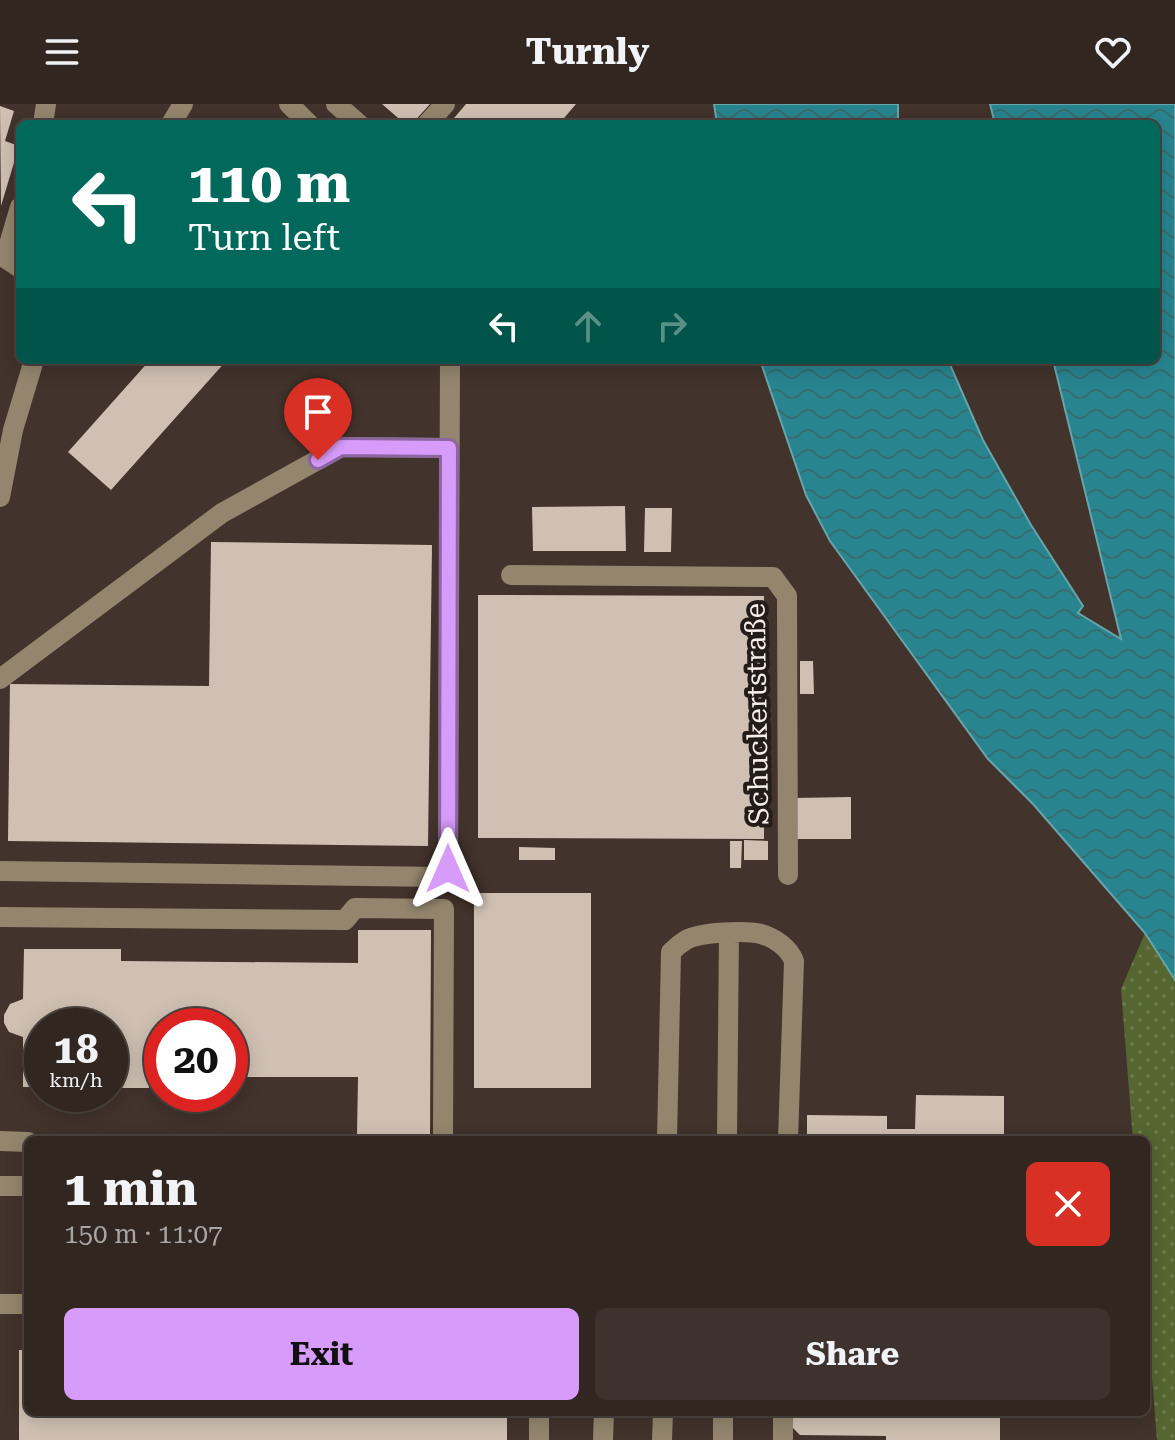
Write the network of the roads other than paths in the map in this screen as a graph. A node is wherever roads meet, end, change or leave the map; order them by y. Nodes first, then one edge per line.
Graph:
1 (289, 104) edge
2 (336, 104) edge
3 (445, 104) edge
4 (305, 120) edge
5 (354, 120) edge
6 (431, 120) edge
7 (16, 227) edge
8 (8, 267) edge
9 (33, 364) edge
10 (450, 364) edge
11 (449, 448) junction
12 (1, 486) edge
13 (511, 575) dead end
14 (0, 679) edge
15 (0, 871) edge
16 (788, 875) dead end
17 (0, 917) edge
18 (729, 933) junction
19 (443, 1136) edge
20 (667, 1136) edge
21 (727, 1136) edge
22 (788, 1136) edge
23 (0, 1141) edge
24 (24, 1142) edge
25 (0, 1186) edge
26 (24, 1186) edge
27 (0, 1304) edge
28 (24, 1304) edge
29 (539, 1416) edge
30 (604, 1416) edge
31 (663, 1416) edge
32 (723, 1416) edge
33 (783, 1416) edge
34 (539, 1440) edge
35 (603, 1440) edge
36 (662, 1440) edge
37 (723, 1440) edge
38 (783, 1440) edge

1 - 4 lane
2 - 5 lane
3 - 6 lane
7 - 8 lane
9 - 12 lane
10 - 11 lane
11 - 14 lane
11 - 15 lane
13 - 16 lane, Schuckertstraße
17 - 19 lane
18 - 20 lane
18 - 21 lane
18 - 22 lane
23 - 24 lane
25 - 26 lane
27 - 28 lane
29 - 34 lane
30 - 35 lane
31 - 36 lane
32 - 37 lane
33 - 38 lane

